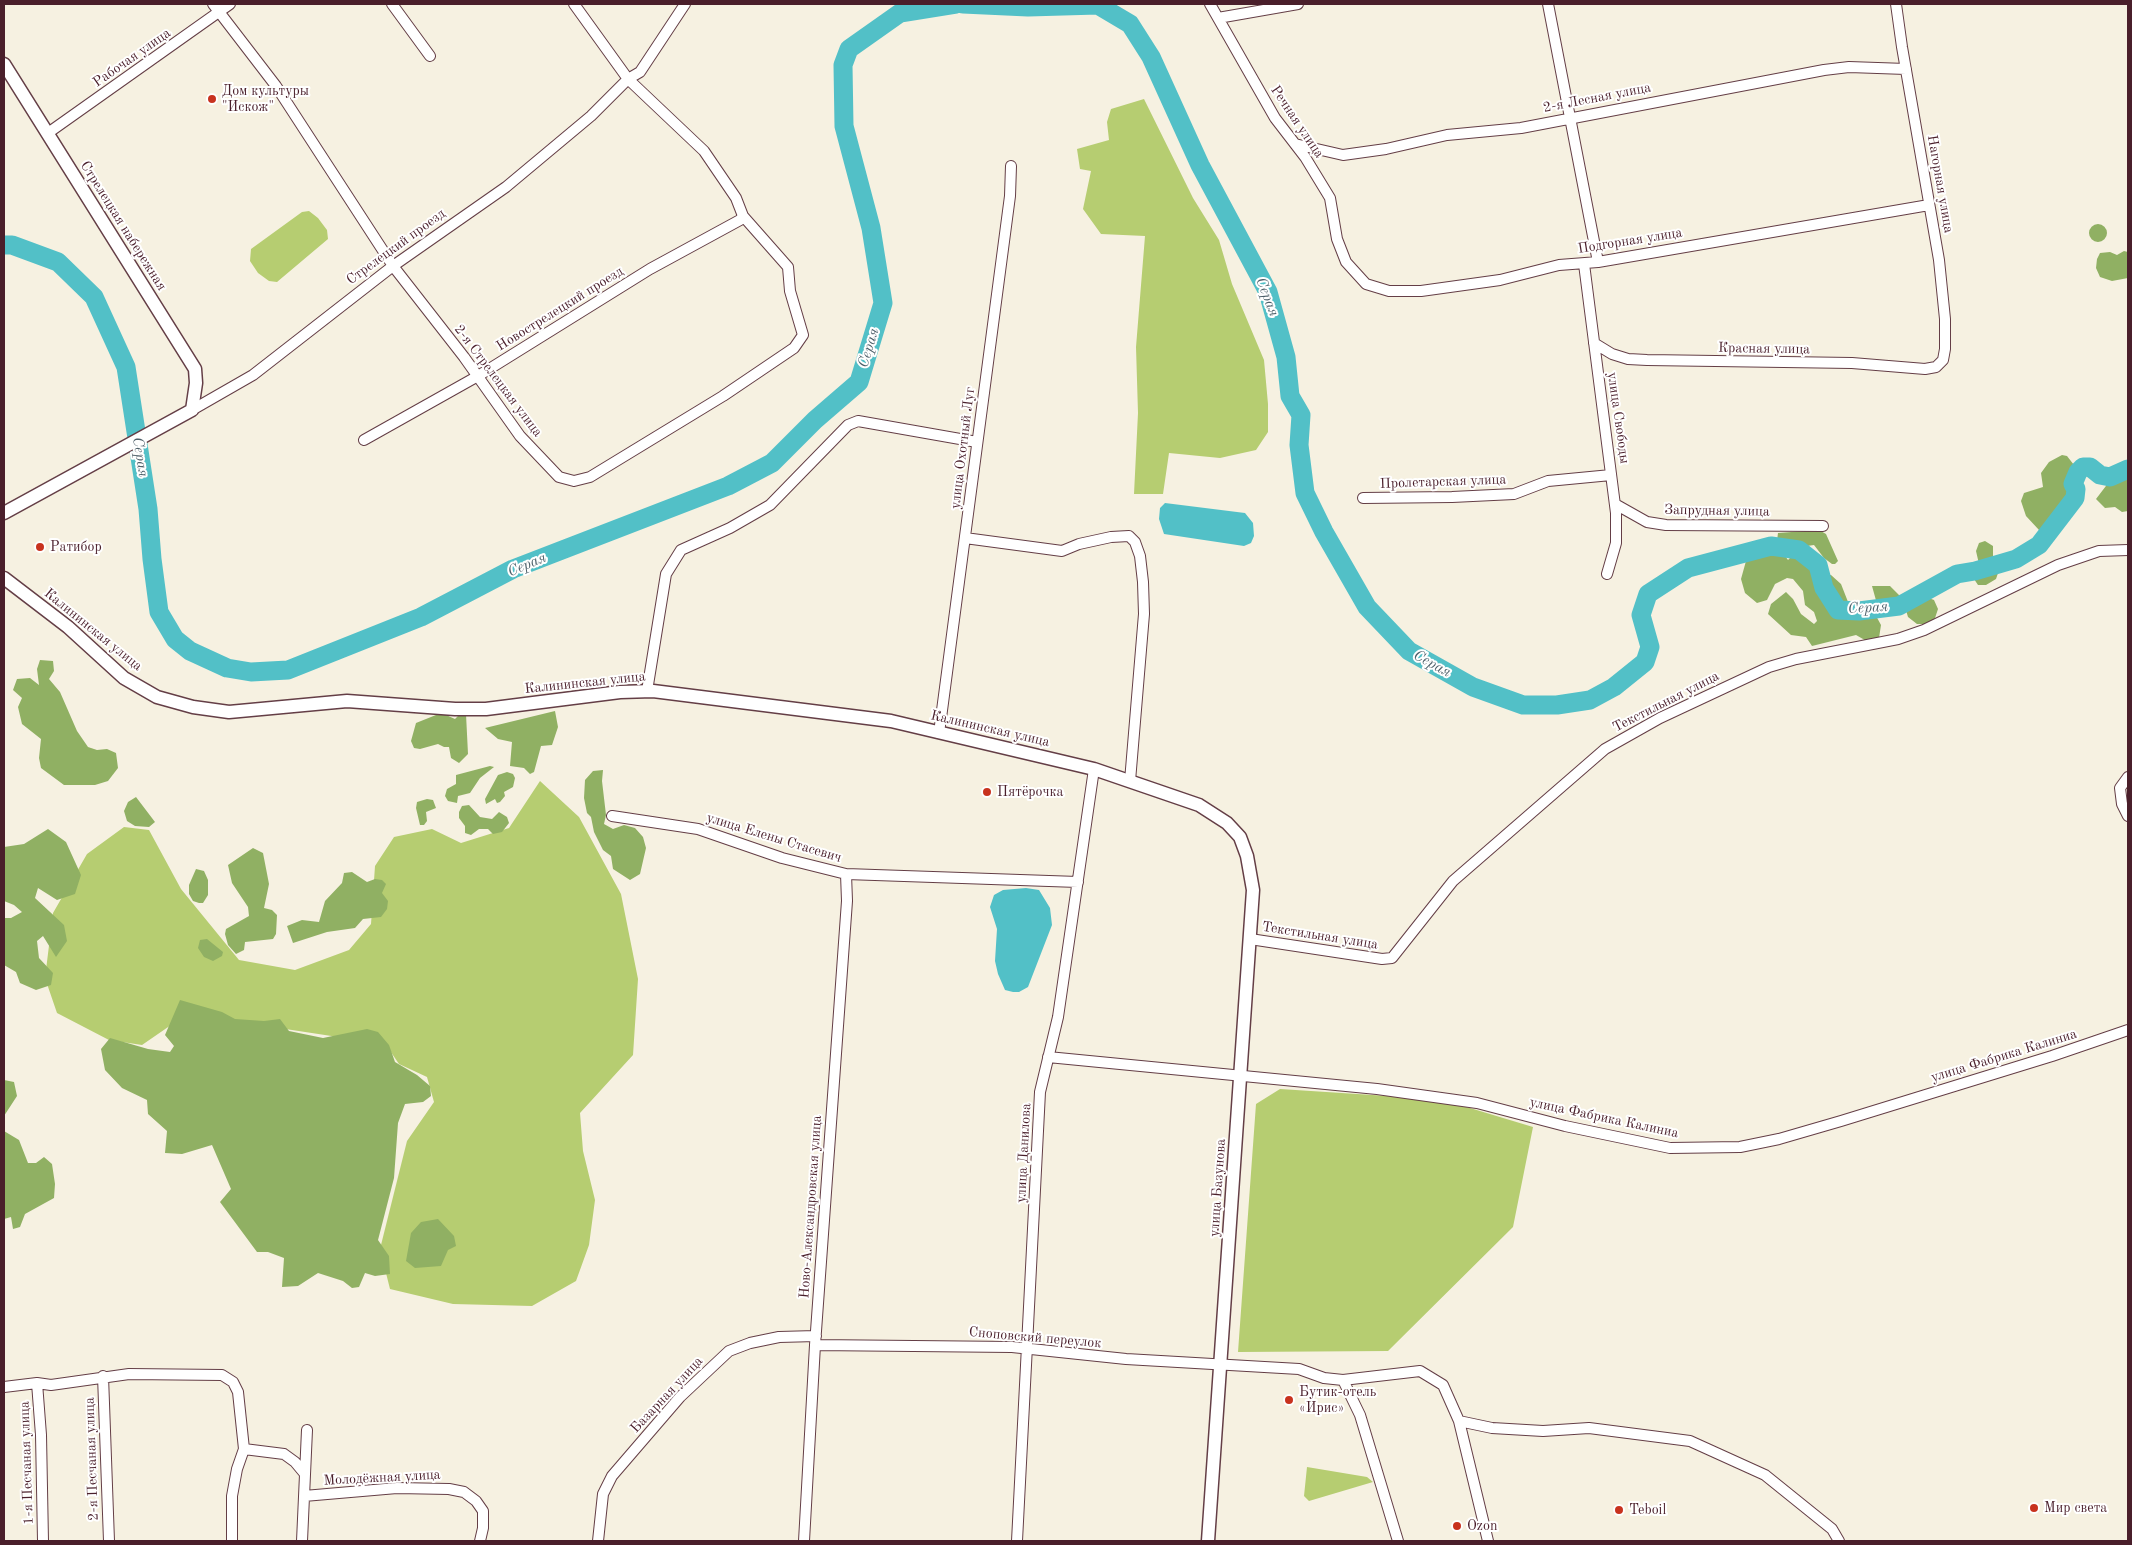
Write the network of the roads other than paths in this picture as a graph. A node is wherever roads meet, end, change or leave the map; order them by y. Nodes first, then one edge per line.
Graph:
1 (230, 4) edge
2 (392, 4) edge
3 (574, 4) edge
4 (685, 4) edge
5 (1210, 4) edge
6 (1298, 4) edge
7 (1548, 4) edge
8 (1896, 4) edge
9 (216, 8) edge
10 (1218, 18) junction
11 (430, 56) dead end
12 (4, 64) edge
13 (1906, 69) junction
14 (628, 79) junction
15 (1571, 117) junction
16 (48, 133) junction
17 (1295, 144) junction
18 (1011, 166) dead end
19 (1930, 205) junction
20 (743, 216) junction
21 (1346, 262) joint
22 (1598, 262) junction
23 (1584, 264) junction
24 (393, 266) junction
25 (1594, 343) junction
26 (1936, 367) joint
27 (478, 376) junction
28 (192, 410) junction
29 (364, 440) dead end
30 (977, 442) junction
31 (1612, 475) junction
32 (1363, 498) dead end
33 (1615, 504) junction
34 (4, 513) edge
35 (1823, 526) dead end
36 (965, 538) junction
37 (2128, 550) edge
38 (1607, 574) dead end
39 (6, 581) edge
40 (647, 691) junction
41 (939, 733) junction
42 (1094, 770) junction
43 (2128, 777) edge
44 (1130, 781) junction
45 (612, 816) dead end
46 (2128, 816) edge
47 (1240, 837) joint
48 (846, 874) junction
49 (1078, 882) junction
50 (1250, 939) junction
51 (2128, 1030) edge
52 (1048, 1057) junction
53 (1241, 1075) junction
54 (816, 1341) junction
55 (1028, 1349) junction
56 (1222, 1363) junction
57 (103, 1376) junction
58 (1343, 1380) junction
59 (37, 1384) junction
60 (4, 1388) edge
61 (1459, 1421) junction
62 (307, 1430) dead end
63 (244, 1449) junction
64 (305, 1474) junction
65 (304, 1496) junction
66 (43, 1541) edge
67 (109, 1541) edge
68 (232, 1541) edge
69 (302, 1541) edge
70 (480, 1541) edge
71 (598, 1541) edge
72 (804, 1541) edge
73 (1017, 1541) edge
74 (1208, 1541) edge
75 (1398, 1541) edge
76 (1488, 1541) edge
77 (1839, 1541) edge

1 - 9 street, Рабочая улица
2 - 11 street
3 - 14 street
4 - 14 street, Стрелецкий проезд
5 - 10 street, Речная улица
6 - 10 street
7 - 15 street
8 - 13 street, Нагорная улица
9 - 16 street, Рабочая улица
9 - 24 street, 2-я Стрелецкая улица
10 - 17 street, Речная улица
12 - 16 street, Стрелецкая набережная
13 - 15 street, 2-я Лесная улица
13 - 19 street, Нагорная улица
14 - 20 street
14 - 24 street, Стрелецкий проезд
15 - 17 street, 2-я Лесная улица
15 - 22 street
16 - 28 street, Стрелецкая набережная
17 - 21 street, Речная улица
18 - 30 street, улица Охотный Луг
19 - 22 street, Подгорная улица
19 - 26 street, Нагорная улица
20 - 27 street, Новострелецкий проезд
20 - 27 street, 2-я Стрелецкая улица
21 - 23 street, Подгорная улица
22 - 23 street, Подгорная улица
23 - 25 street, улица Свободы
24 - 27 street, 2-я Стрелецкая улица
24 - 28 street, Стрелецкий проезд
25 - 26 street, Красная улица
25 - 31 street, улица Свободы
27 - 29 street, Новострелецкий проезд
28 - 34 street, Стрелецкий проезд
30 - 36 street, улица Охотный Луг
30 - 40 street
31 - 32 street, Пролетарская улица
31 - 33 street, улица Свободы
33 - 35 street, Запрудная улица
33 - 38 street, улица Свободы
36 - 41 street, улица Охотный Луг
36 - 44 street
37 - 50 street, Текстильная улица
39 - 40 street, Калининская улица
40 - 41 street, Калининская улица
41 - 42 street, Калининская улица
42 - 44 street, Калининская улица
42 - 49 street, улица Данилова
43 - 46 street
44 - 47 street, Калининская улица
45 - 48 street, улица Елены Стасевич
47 - 50 street, улица Базунова
48 - 49 street, улица Елены Стасевич
48 - 54 street, Ново-Александровская улица
49 - 52 street, улица Данилова
50 - 53 street, улица Базунова
51 - 53 street, улица Фабрика Калиниа
52 - 53 street, улица Фабрика Калиниа
52 - 55 street, улица Данилова
53 - 56 street, улица Базунова
54 - 55 street, Сноповский переулок
54 - 71 street, Базарная улица
54 - 72 street, Ново-Александровская улица
55 - 56 street, Сноповский переулок
55 - 73 street, улица Данилова
56 - 58 street, Сноповский переулок
56 - 74 street, улица Базунова
57 - 59 street
57 - 63 street
57 - 67 street, 2-я Песчаная улица
58 - 61 street, Сноповский переулок
58 - 75 street
59 - 60 street
59 - 66 street, 1-я Песчаная улица
61 - 76 street, Сноповский переулок
61 - 77 street
62 - 64 street
63 - 64 street
63 - 68 street
64 - 65 street
65 - 69 street
65 - 70 street, Молодёжная улица

